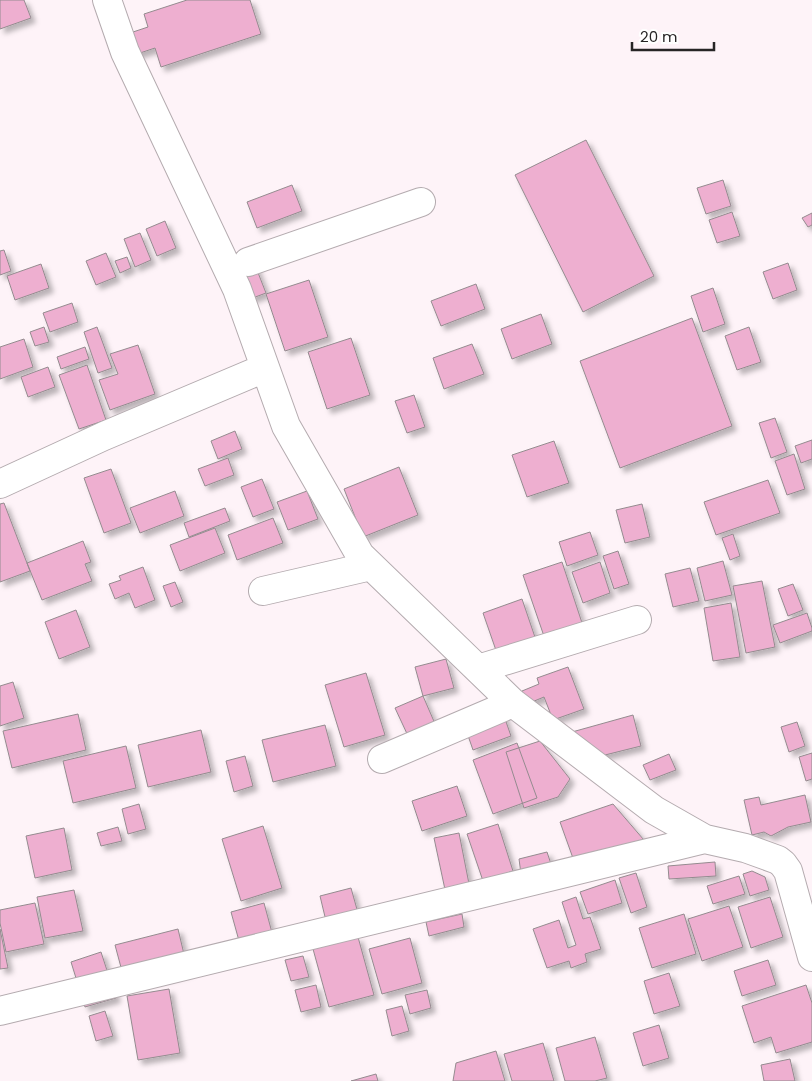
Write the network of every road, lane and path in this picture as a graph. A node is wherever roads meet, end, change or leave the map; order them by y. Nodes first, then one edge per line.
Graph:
1 (107, 0) edge
2 (421, 202) dead end
3 (248, 262) dead end
4 (265, 368) junction
5 (0, 484) edge
6 (371, 566) junction
7 (263, 591) dead end
8 (637, 620) dead end
9 (478, 670) junction
10 (512, 703) junction
11 (382, 760) dead end
12 (706, 838) junction
13 (812, 957) edge
14 (0, 1010) edge

1 - 4 street
2 - 3 street
4 - 5 street
4 - 6 street
6 - 7 street
6 - 9 street
8 - 9 street
9 - 10 street
10 - 11 street
10 - 12 street
12 - 13 street
12 - 14 street

